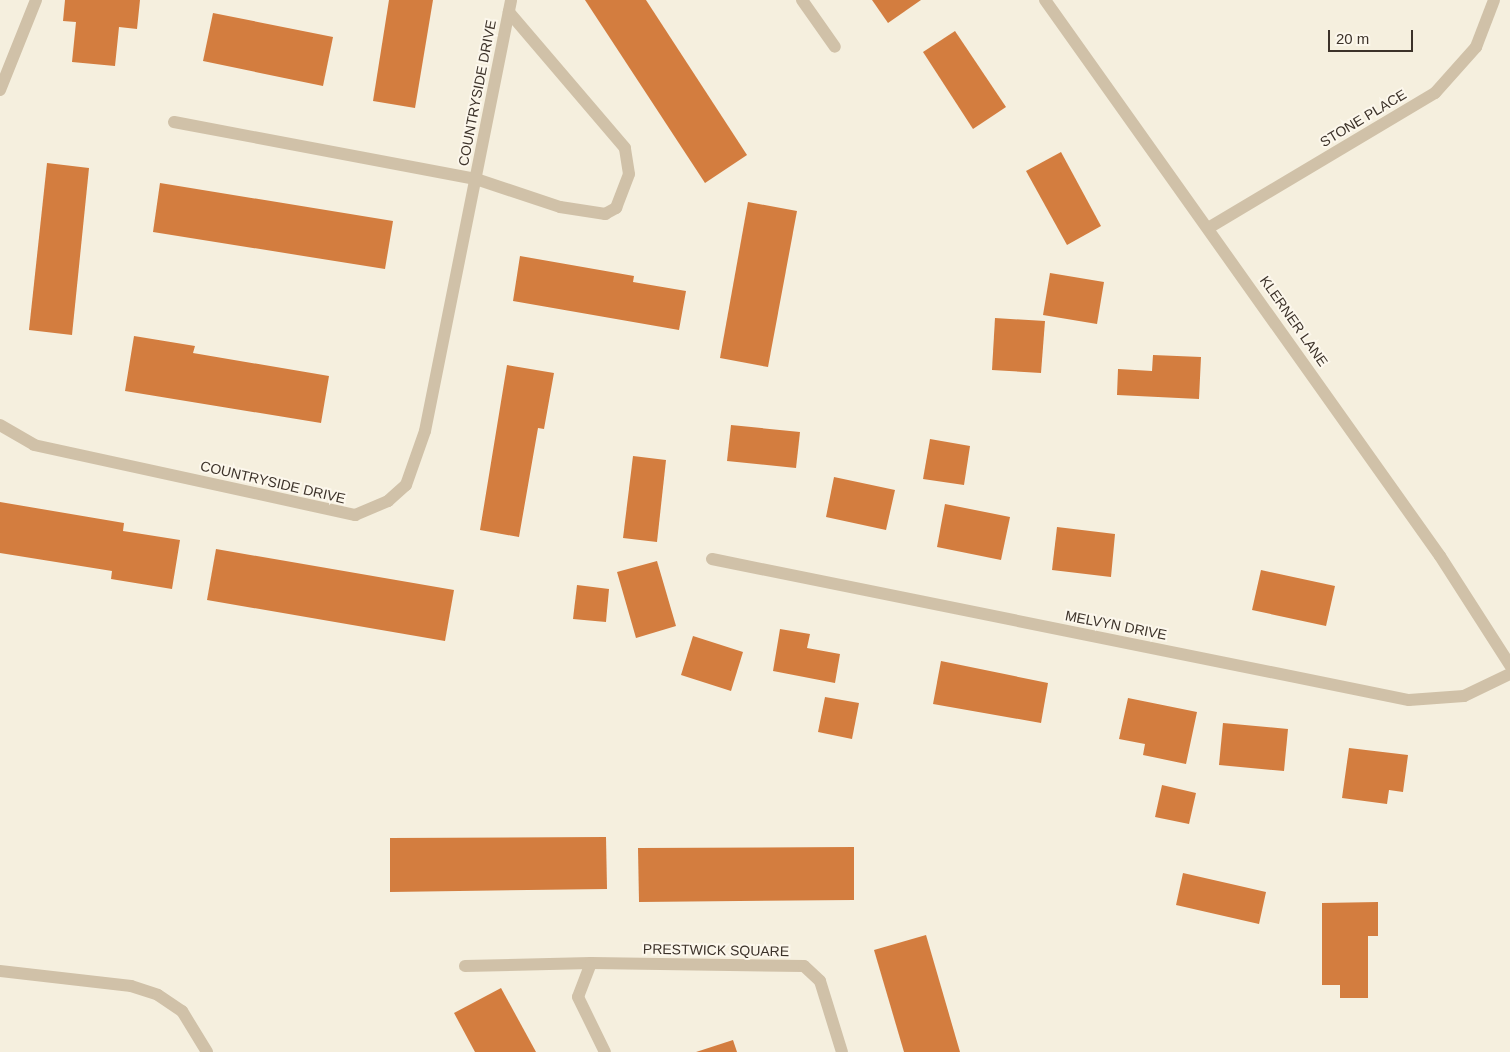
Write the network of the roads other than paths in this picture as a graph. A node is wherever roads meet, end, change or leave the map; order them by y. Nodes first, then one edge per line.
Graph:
1 (36, 0) edge
2 (802, 0) edge
3 (1045, 0) edge
4 (1494, 0) edge
5 (510, 6) edge
6 (835, 47) dead end
7 (0, 90) edge
8 (174, 122) dead end
9 (476, 179) junction
10 (1210, 227) junction
11 (0, 425) edge
12 (712, 559) dead end
13 (1510, 665) edge
14 (1510, 674) edge
15 (591, 962) junction
16 (465, 966) dead end
17 (0, 971) edge
18 (207, 1052) edge
19 (605, 1052) edge
20 (842, 1052) edge

1 - 7 street
2 - 6 street
3 - 10 street, KLERNER LANE
4 - 10 street, STONE PLACE
5 - 9 street, COUNTRYSIDE DRIVE
5 - 9 street, COUNTRYSIDE DRIVE
8 - 9 street, COUNTRYSIDE DRIVE
9 - 11 street, COUNTRYSIDE DRIVE
10 - 13 street, KLERNER LANE
12 - 14 street, MELVYN DRIVE
15 - 16 street, PRESTWICK SQUARE
15 - 19 street
15 - 20 street, PRESTWICK SQUARE
17 - 18 street

